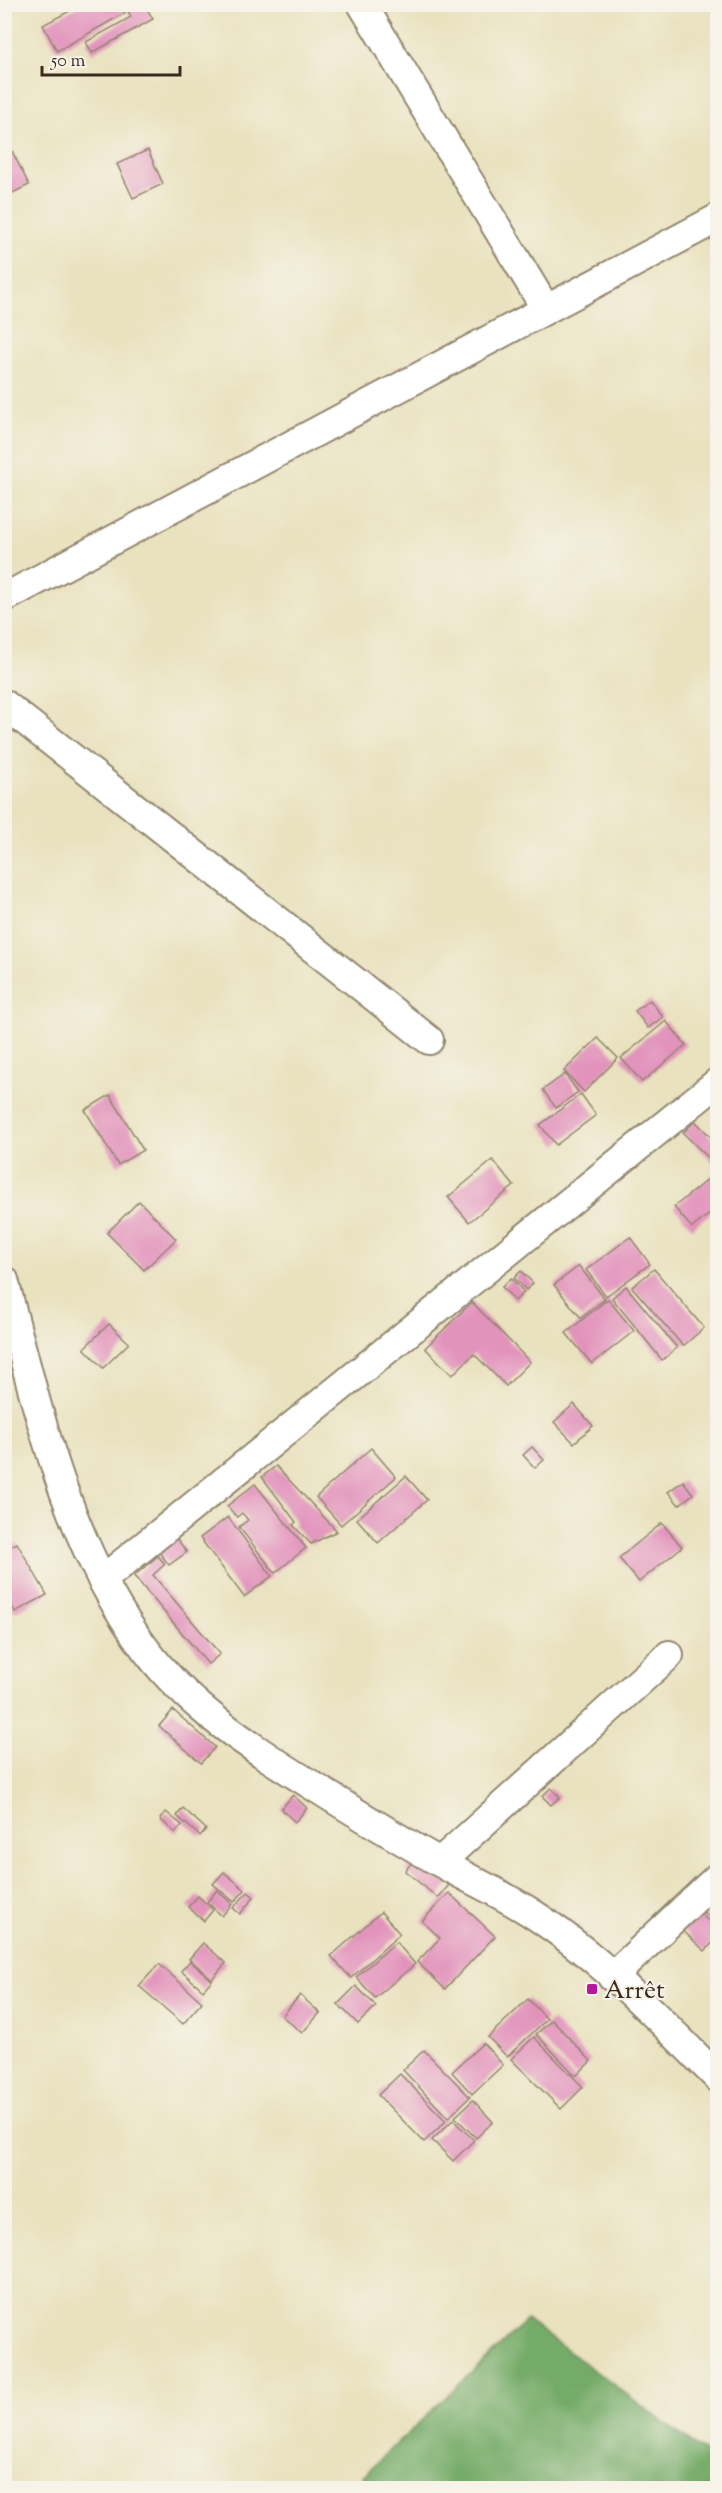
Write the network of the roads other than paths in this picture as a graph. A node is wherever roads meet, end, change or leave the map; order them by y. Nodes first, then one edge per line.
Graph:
1 (362, 4) edge
2 (717, 218) edge
3 (546, 309) junction
4 (4, 598) edge
5 (4, 704) edge
6 (429, 1040) dead end
7 (714, 1091) edge
8 (4, 1280) edge
9 (102, 1580) junction
10 (669, 1655) dead end
11 (440, 1862) junction
12 (717, 1877) edge
13 (612, 1977) junction
14 (717, 2078) edge

1 - 3 street
2 - 3 street
3 - 4 street
5 - 6 street
7 - 9 street
8 - 9 street
9 - 11 street
10 - 11 street
11 - 13 street
12 - 13 street
13 - 14 street

